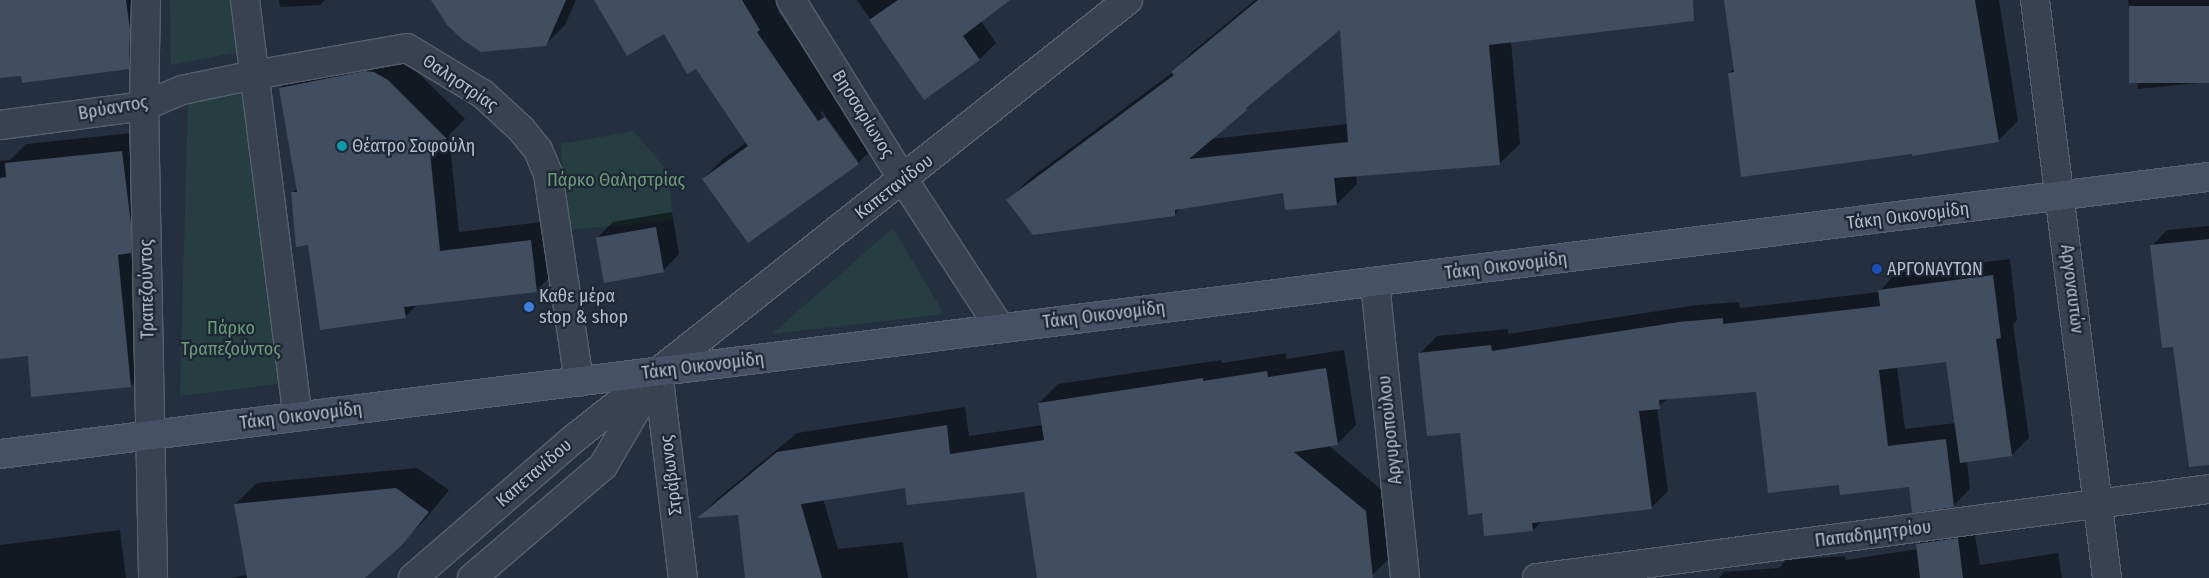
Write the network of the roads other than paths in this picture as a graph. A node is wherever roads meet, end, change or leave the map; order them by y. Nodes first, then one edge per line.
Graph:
1 (146, 0) edge
2 (245, 0) edge
3 (791, 0) edge
4 (1128, 0) edge
5 (2034, 0) edge
6 (254, 74) junction
7 (144, 106) junction
8 (0, 125) edge
9 (2209, 177) edge
10 (903, 179) junction
11 (2059, 196) junction
12 (1376, 282) junction
13 (1000, 328) junction
14 (658, 372) junction
15 (579, 382) junction
16 (298, 417) junction
17 (150, 435) junction
18 (0, 454) edge
19 (2209, 489) edge
20 (2098, 505) junction
21 (152, 578) edge
22 (412, 578) edge
23 (472, 578) edge
24 (683, 578) edge
25 (1405, 578) edge
26 (1538, 578) edge
27 (2108, 578) edge

1 - 7 street, Τραπεζούντος
2 - 6 street
3 - 10 street, Βησσαρίωνος
4 - 10 street, Καπετανίδου
5 - 11 street, Αργοναυτών
6 - 7 street, Βρύαντος
6 - 15 street, Θαληστρίας
6 - 16 street
7 - 8 street, Βρύαντος
7 - 17 street, Τραπεζούντος
9 - 11 main road, Τάκη Οικονομίδη
10 - 13 street, Βησσαρίωνος
10 - 14 street, Καπετανίδου
11 - 12 main road, Τάκη Οικονομίδη
11 - 20 street, Αργοναυτών
12 - 13 main road, Τάκη Οικονομίδη
12 - 25 street, Αργυροπούλου
13 - 14 main road, Τάκη Οικονομίδη
14 - 15 main road, Τάκη Οικονομίδη
14 - 22 street, Καπετανίδου
14 - 23 street, Καπετανίδου
14 - 24 street, Στράβωνος
15 - 16 main road, Τάκη Οικονομίδη
16 - 17 main road, Τάκη Οικονομίδη
17 - 18 main road, Τάκη Οικονομίδη
17 - 21 street, Τραπεζούντος
19 - 20 street, Παπαδημητρίου
20 - 26 street, Παπαδημητρίου
20 - 27 street, Αργοναυτών

